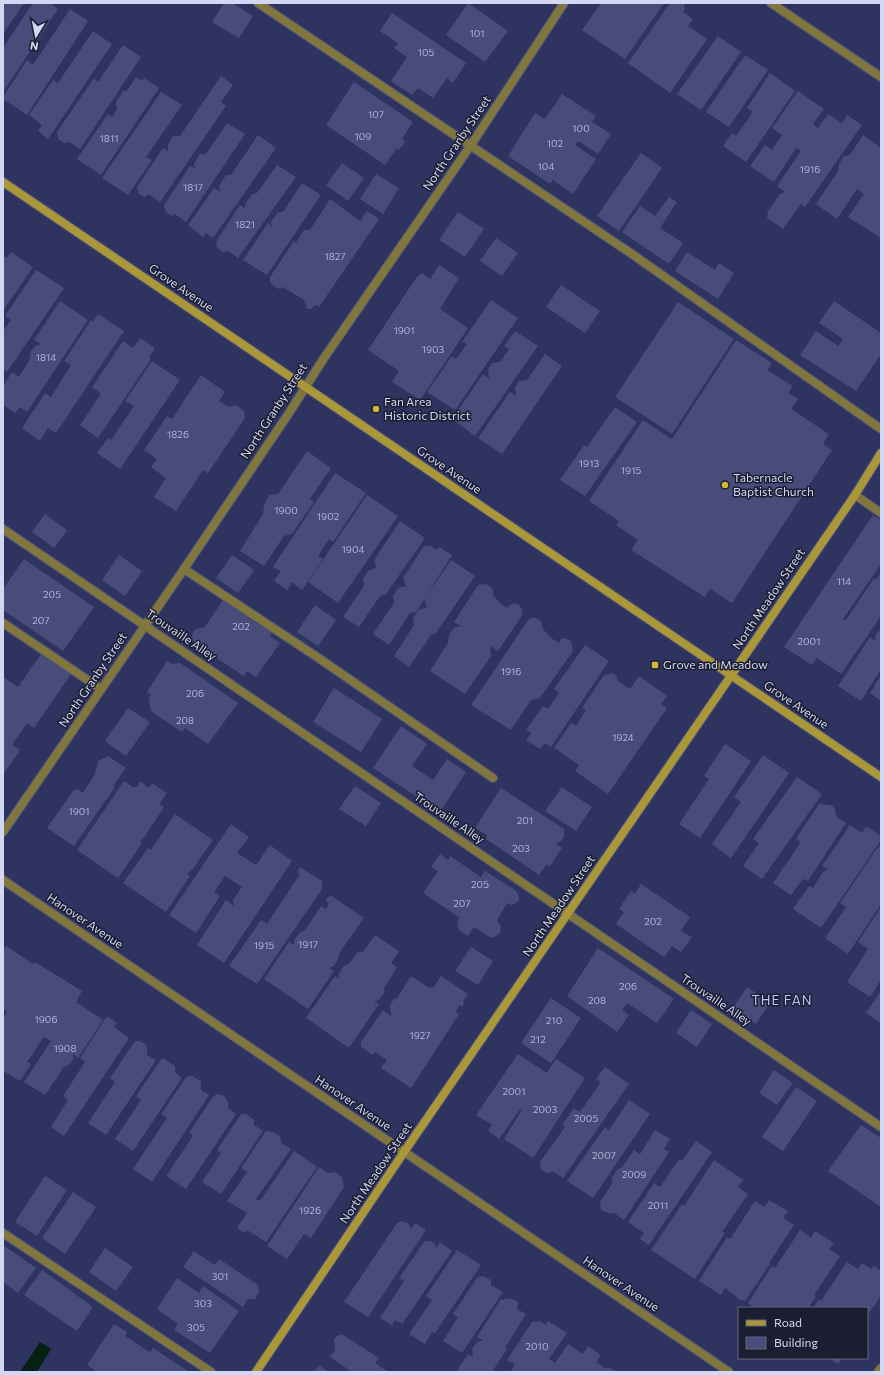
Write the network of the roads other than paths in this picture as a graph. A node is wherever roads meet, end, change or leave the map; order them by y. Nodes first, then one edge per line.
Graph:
1 (258, 3) edge
2 (564, 3) edge
3 (771, 3) edge
4 (881, 77) edge
5 (471, 145) junction
6 (3, 182) edge
7 (306, 387) junction
8 (881, 428) edge
9 (881, 453) edge
10 (855, 495) junction
11 (881, 513) edge
12 (3, 529) edge
13 (184, 569) junction
14 (3, 623) edge
15 (145, 625) junction
16 (731, 676) junction
17 (101, 689) junction
18 (881, 777) edge
19 (493, 778) dead end
20 (3, 832) edge
21 (3, 880) edge
22 (568, 914) junction
23 (881, 1127) edge
24 (404, 1152) junction
25 (3, 1233) edge
26 (881, 1368) edge
27 (211, 1372) edge
28 (256, 1372) edge
29 (729, 1372) edge
30 (878, 1372) edge

1 - 5 street
2 - 5 street, North Granby Street
3 - 4 street
5 - 7 street, North Granby Street
5 - 8 street
6 - 7 main road, Grove Avenue
7 - 13 street, North Granby Street
7 - 16 main road, Grove Avenue
9 - 10 main road, North Meadow Street
10 - 11 street
10 - 16 main road, North Meadow Street
12 - 15 street, Trouvaille Alley
13 - 15 street, North Granby Street
13 - 19 street
14 - 17 street
15 - 17 street, North Granby Street
15 - 22 street, Trouvaille Alley
16 - 18 main road, Grove Avenue
16 - 22 main road, North Meadow Street
17 - 20 street, North Granby Street
21 - 24 street, Hanover Avenue
22 - 23 street, Trouvaille Alley
22 - 24 main road, North Meadow Street
24 - 28 main road, North Meadow Street
24 - 29 street, Hanover Avenue
25 - 27 street
26 - 30 street

